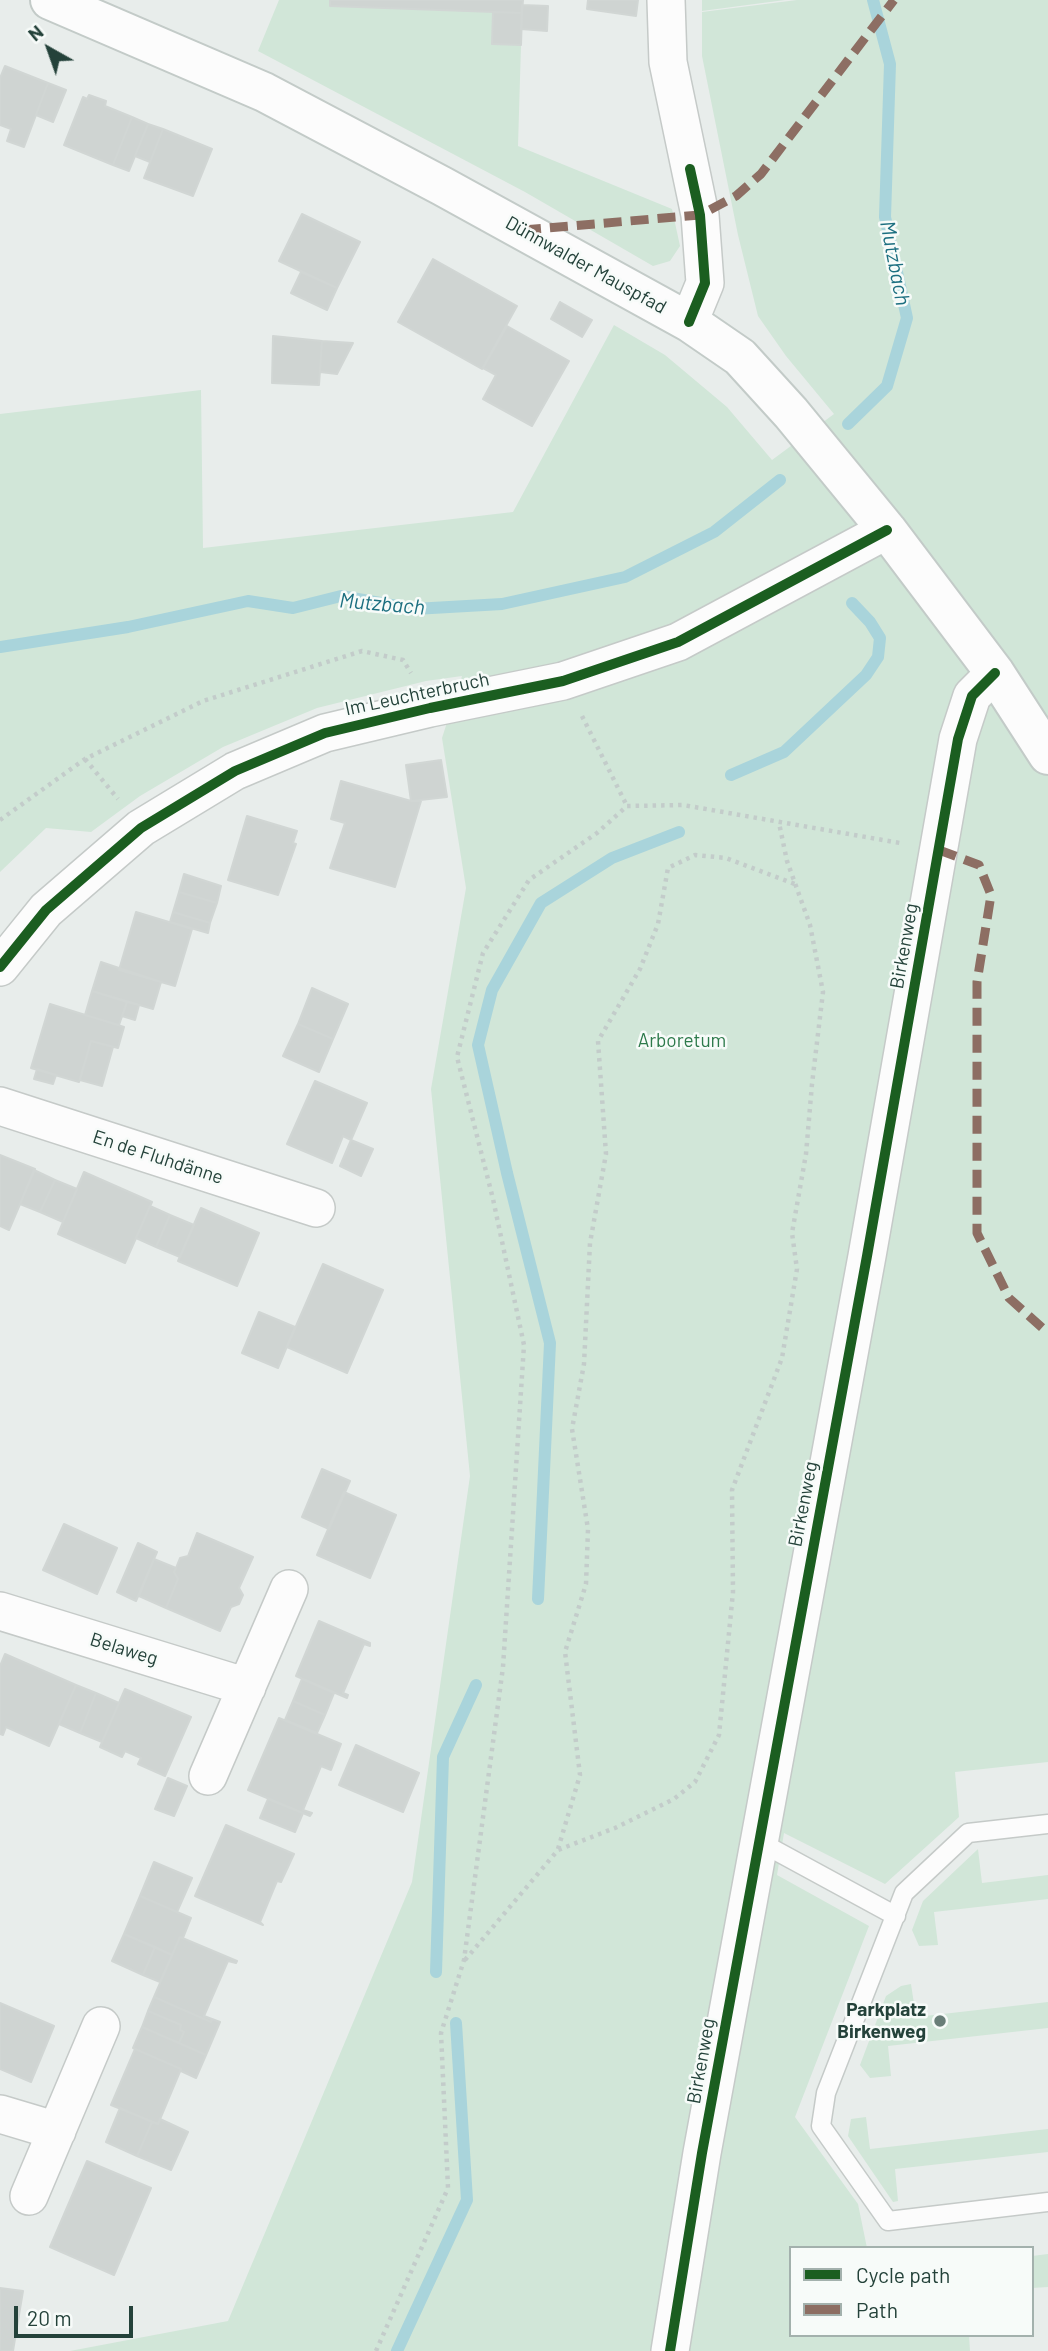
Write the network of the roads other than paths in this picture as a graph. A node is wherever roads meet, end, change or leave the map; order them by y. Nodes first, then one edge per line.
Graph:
1 (50, 0) edge
2 (666, 0) edge
3 (689, 322) junction
4 (887, 530) junction
5 (995, 673) junction
6 (1048, 755) edge
7 (0, 967) edge
8 (0, 1106) edge
9 (316, 1208) dead end
10 (289, 1589) dead end
11 (0, 1612) edge
12 (247, 1687) junction
13 (208, 1776) dead end
14 (1048, 1824) edge
15 (758, 1841) junction
16 (896, 1916) junction
17 (101, 2026) dead end
18 (0, 2114) edge
19 (57, 2131) junction
20 (29, 2196) dead end
21 (1048, 2202) edge
22 (670, 2351) edge

1 - 3 main road, Dünnwalder Mauspfad
2 - 3 street
3 - 4 main road, Dünnwalder Mauspfad
4 - 5 main road, Dünnwalder Mauspfad
4 - 7 street, Im Leuchterbruch
5 - 6 main road, Dünnwalder Mauspfad
5 - 15 street, Birkenweg
8 - 9 street, En de Fluhdänne
10 - 12 street
11 - 12 street, Belaweg
12 - 13 street
14 - 16 lane
15 - 16 lane
15 - 22 street, Birkenweg
16 - 21 lane
17 - 19 street
18 - 19 street
19 - 20 street

